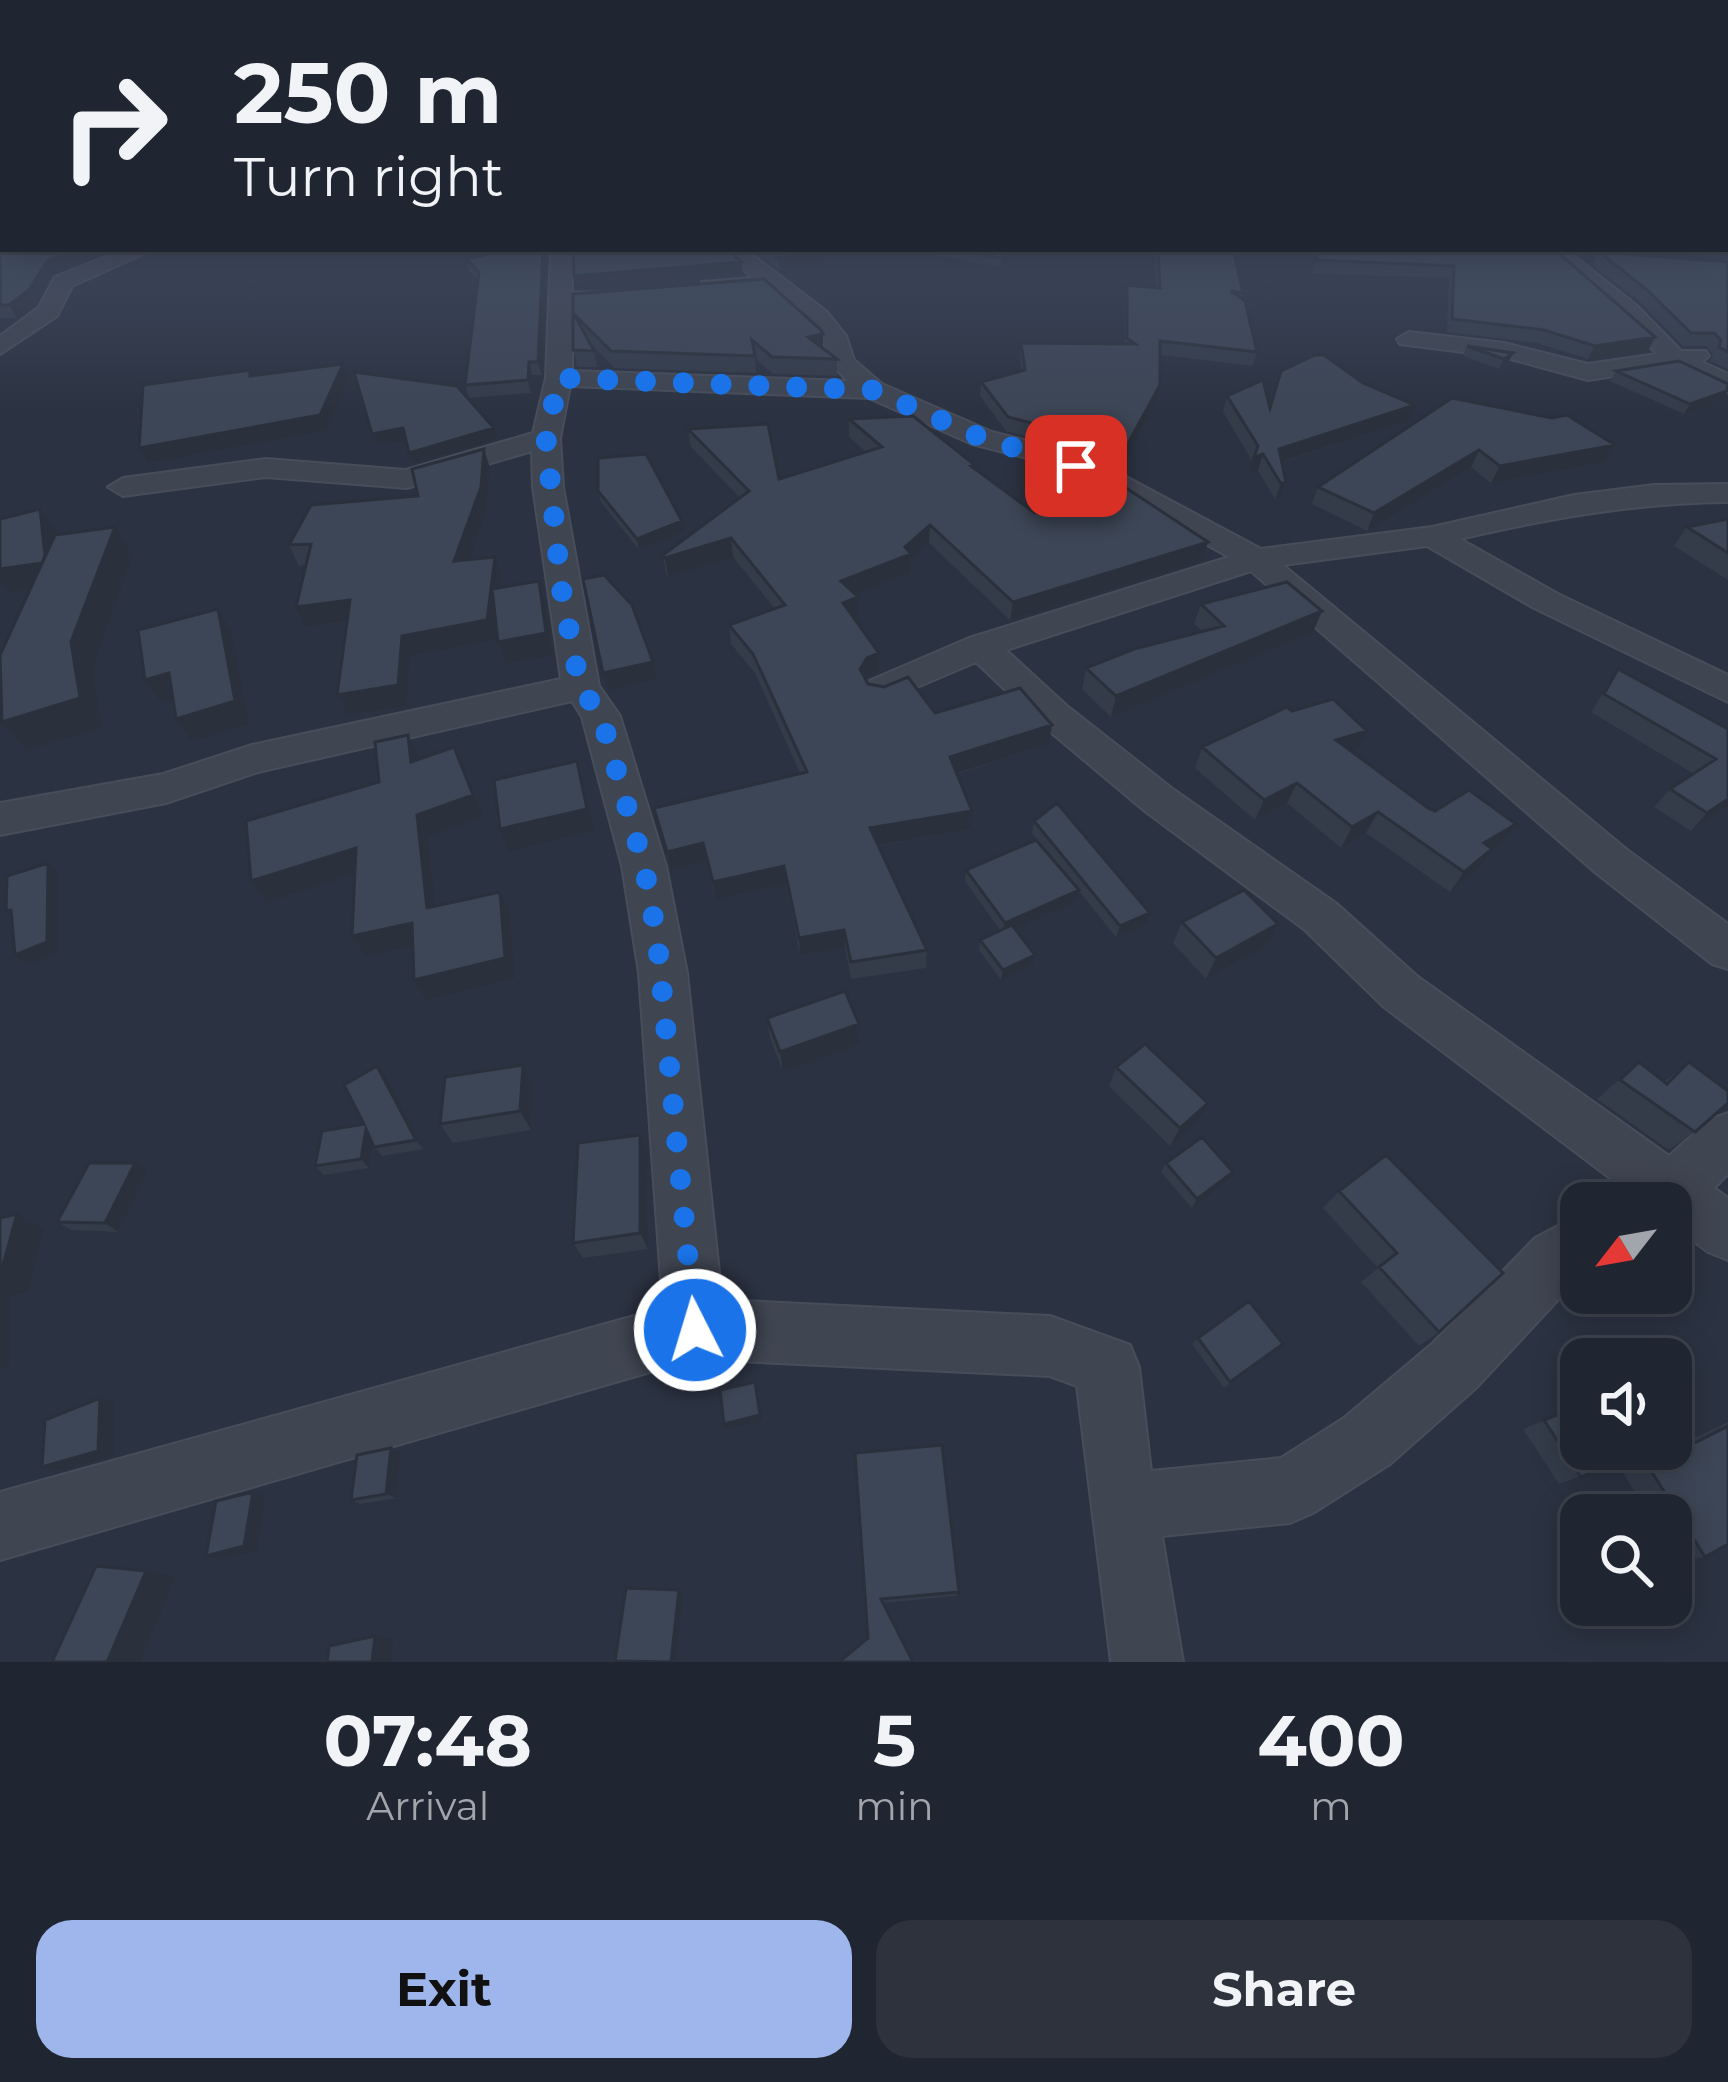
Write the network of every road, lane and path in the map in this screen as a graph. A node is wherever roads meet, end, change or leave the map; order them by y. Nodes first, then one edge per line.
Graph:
1 (116, 261) edge
2 (560, 261) edge
3 (746, 261) edge
4 (1568, 261) edge
5 (771, 283) junction
6 (689, 289) edge
7 (650, 294) edge
8 (557, 300) junction
9 (1409, 339) dead end
10 (0, 347) edge
11 (1728, 354) edge
12 (1674, 358) junction
13 (559, 378) junction
14 (1728, 384) edge
15 (873, 390) junction
16 (546, 438) junction
17 (123, 487) dead end
18 (1728, 493) edge
19 (1432, 536) junction
20 (1256, 559) junction
21 (981, 646) junction
22 (580, 687) junction
23 (882, 690) edge
24 (1728, 690) edge
25 (0, 819) edge
26 (1728, 950) edge
27 (1728, 1138) edge
28 (1641, 1182) edge
29 (1677, 1182) edge
30 (1692, 1213) edge
31 (1728, 1232) edge
32 (1560, 1255) edge
33 (695, 1330) junction
34 (1126, 1507) junction
35 (0, 1526) edge
36 (1147, 1662) edge

1 - 10 street
2 - 8 street
3 - 5 street
4 - 12 street
5 - 6 street
5 - 15 street
7 - 8 street
8 - 13 street
9 - 12 street
11 - 12 street
12 - 14 street
13 - 15 street
13 - 16 street
15 - 20 street
16 - 17 street
16 - 22 street
18 - 19 street
19 - 20 street
19 - 24 street
20 - 21 street
20 - 26 street
21 - 23 street
21 - 28 street
22 - 25 street
22 - 33 street
27 - 29 street
30 - 31 street
32 - 34 street
33 - 34 street
33 - 35 street
34 - 36 street

